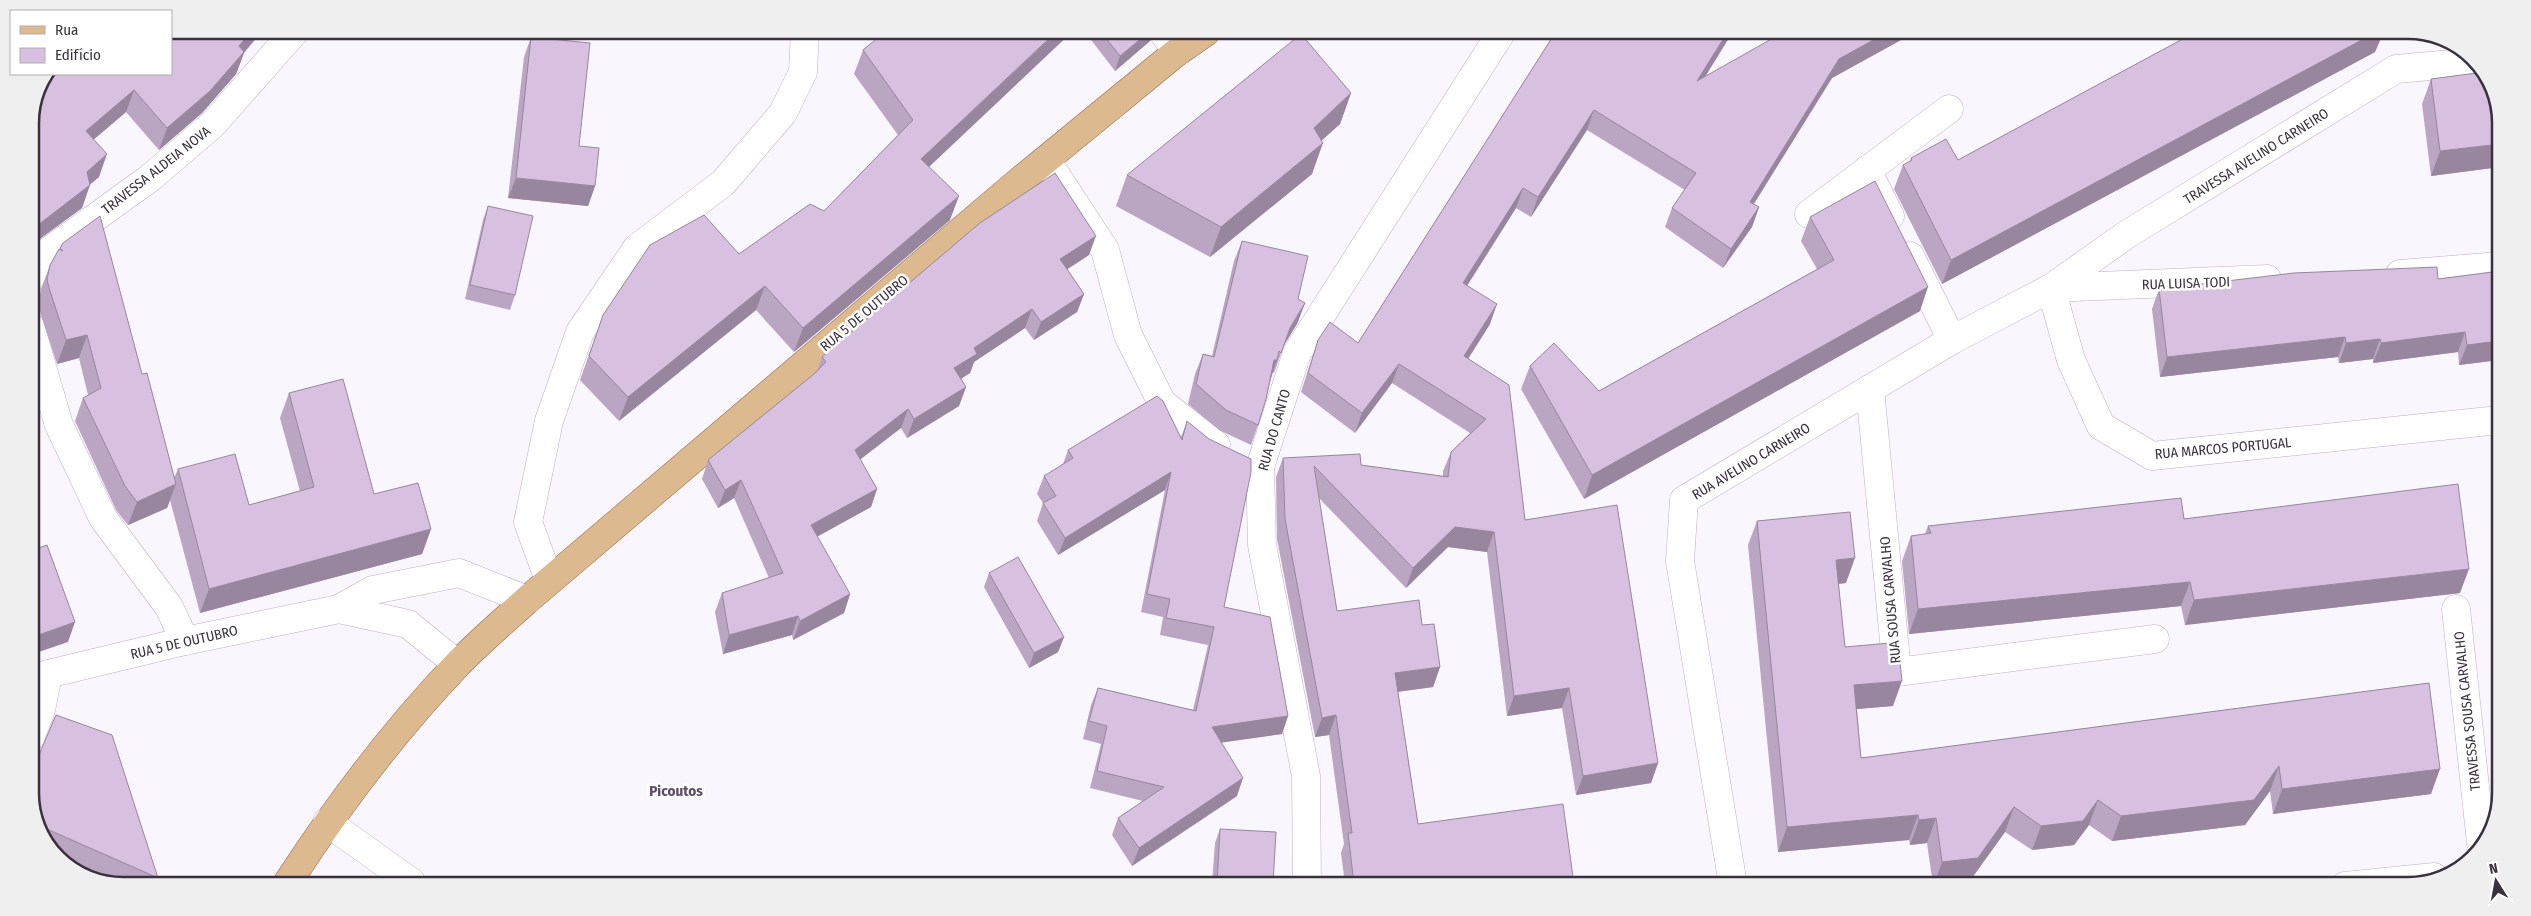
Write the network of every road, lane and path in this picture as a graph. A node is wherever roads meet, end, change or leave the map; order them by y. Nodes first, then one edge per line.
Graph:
1 (288, 39) edge
2 (805, 39) edge
3 (1497, 39) edge
4 (1170, 42) edge
5 (2468, 63) edge
6 (1949, 109) dead end
7 (1046, 160) junction
8 (1867, 170) junction
9 (1809, 214) dead end
10 (39, 262) edge
11 (2492, 267) edge
12 (2373, 275) edge
13 (2295, 278) edge
14 (2051, 288) junction
15 (1952, 340) junction
16 (39, 357) edge
17 (1870, 389) junction
18 (2492, 421) edge
19 (1260, 467) junction
20 (549, 580) junction
21 (527, 600) junction
22 (339, 609) junction
23 (2456, 609) dead end
24 (2155, 639) dead end
25 (186, 641) junction
26 (457, 664) junction
27 (39, 678) edge
28 (39, 715) edge
29 (327, 822) junction
30 (2481, 835) edge
31 (291, 877) edge
32 (404, 877) edge
33 (1307, 877) edge
34 (1732, 877) edge

1 - 10 street, TRAVESSA ALDEIA NOVA
2 - 20 street
3 - 19 street, RUA DO CANTO
4 - 7 main road, RUA 5 DE OUTUBRO
5 - 14 street, TRAVESSA AVELINO CARNEIRO
6 - 8 street
7 - 19 street
7 - 20 main road, RUA 5 DE OUTUBRO
8 - 9 street
8 - 15 street
11 - 12 street
13 - 14 street, RUA LUISA TODI
14 - 15 street, RUA AVELINO CARNEIRO
14 - 18 street, RUA MARCOS PORTUGAL
15 - 17 street, RUA AVELINO CARNEIRO
16 - 25 street
17 - 24 street, RUA SOUSA CARVALHO
17 - 34 street, RUA AVELINO CARNEIRO
19 - 33 street, RUA DO CANTO
20 - 21 main road, RUA 5 DE OUTUBRO
21 - 22 street, RUA 5 DE OUTUBRO
21 - 26 main road, RUA 5 DE OUTUBRO
22 - 25 street, RUA 5 DE OUTUBRO
22 - 26 street, RUA 5 DE OUTUBRO
23 - 30 street, TRAVESSA SOUSA CARVALHO
25 - 27 street, RUA 5 DE OUTUBRO
26 - 29 main road, RUA 5 DE OUTUBRO
27 - 28 street
29 - 31 main road, RUA 5 DE OUTUBRO
29 - 32 street

